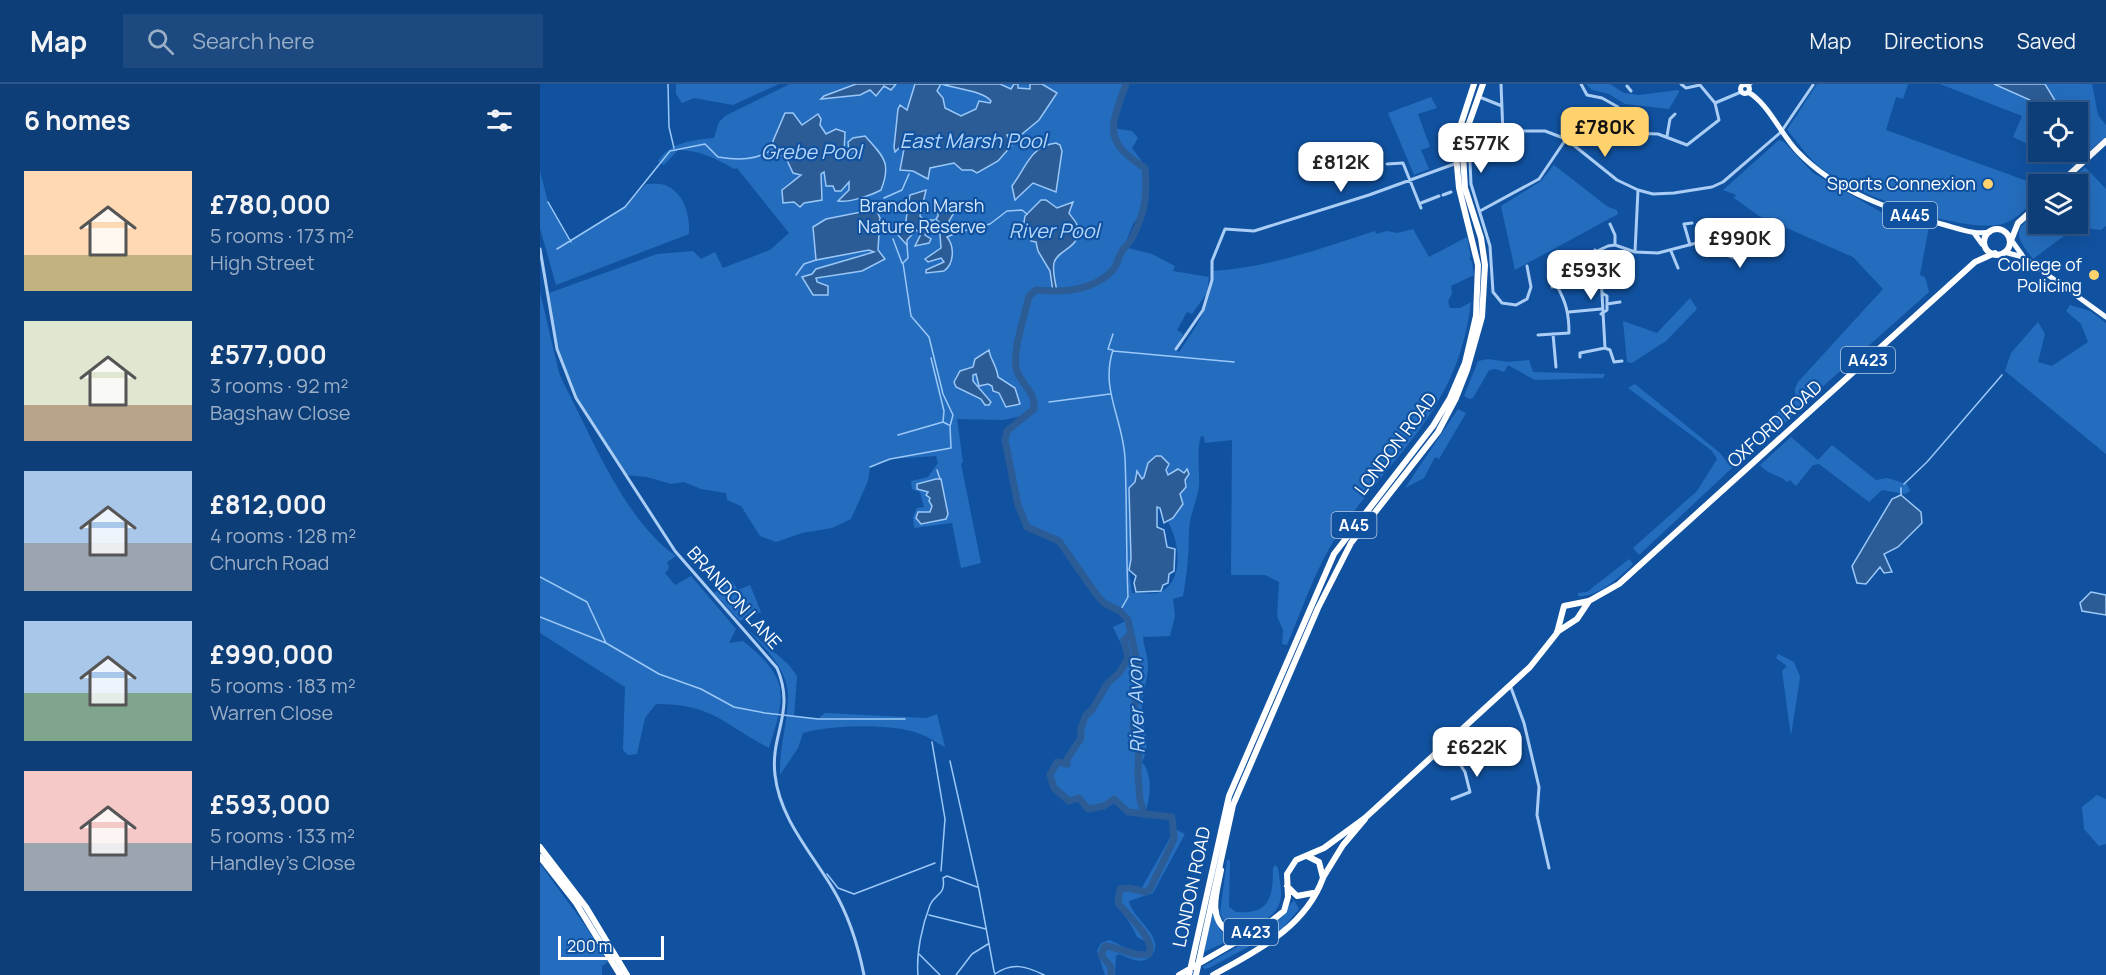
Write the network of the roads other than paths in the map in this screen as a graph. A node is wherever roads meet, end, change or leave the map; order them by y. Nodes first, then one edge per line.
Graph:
1 (1473, 84) edge
2 (1483, 84) edge
3 (1501, 84) edge
4 (1581, 84) edge
5 (1681, 84) edge
6 (1813, 85) edge
7 (1626, 86) edge
8 (1747, 86) edge
9 (1631, 91) dead end
10 (1741, 92) joint
11 (1482, 98) dead end
12 (1715, 103) junction
13 (1502, 106) junction
14 (1675, 114) dead end
15 (1781, 132) junction
16 (1503, 134) junction
17 (1667, 136) junction
18 (1566, 139) junction
19 (2106, 141) edge
20 (1477, 143) junction
21 (1464, 146) junction
22 (1463, 155) junction
23 (1456, 163) junction
24 (1387, 164) dead end
25 (2071, 174) edge
26 (1410, 180) junction
27 (1638, 190) junction
28 (1451, 192) dead end
29 (1420, 203) junction
30 (1421, 208) dead end
31 (1479, 211) junction
32 (2028, 214) edge
33 (1692, 223) dead end
34 (2018, 223) junction
35 (1610, 224) dead end
36 (1725, 228) dead end
37 (2001, 230) junction
38 (1750, 232) dead end
39 (1972, 232) junction
40 (1990, 232) junction
41 (1748, 238) junction
42 (2012, 239) junction
43 (1699, 243) junction
44 (1615, 245) junction
45 (1690, 245) junction
46 (1983, 245) junction
47 (540, 249) edge
48 (1701, 249) dead end
49 (1595, 250) junction
50 (1671, 250) junction
51 (1558, 252) dead end
52 (1635, 252) junction
53 (2004, 252) junction
54 (1995, 254) junction
55 (2023, 256) junction
56 (1975, 262) junction
57 (1527, 266) dead end
58 (1565, 266) junction
59 (1678, 268) dead end
60 (1562, 280) dead end
61 (1552, 287) dead end
62 (1602, 293) junction
63 (1620, 302) dead end
64 (1607, 304) junction
65 (1569, 312) junction
66 (1601, 312) junction
67 (2106, 317) edge
68 (1553, 334) junction
69 (1538, 335) dead end
70 (1605, 348) junction
71 (1176, 349) dead end
72 (1580, 355) dead end
73 (1622, 361) dead end
74 (1556, 367) dead end
75 (1589, 601) junction
76 (1572, 604) junction
77 (1579, 614) junction
78 (1562, 618) junction
79 (1572, 622) junction
80 (1557, 633) junction
81 (1510, 685) junction
82 (1447, 744) junction
83 (1452, 799) dead end
84 (1365, 818) junction
85 (1224, 836) junction
86 (540, 847) edge
87 (1303, 856) junction
88 (540, 857) edge
89 (1549, 868) dead end
90 (1323, 878) junction
91 (1287, 885) junction
92 (1316, 890) junction
93 (1247, 934) junction
94 (620, 975) edge
95 (627, 975) edge
96 (864, 975) edge
97 (1179, 975) edge
98 (1189, 975) edge
99 (1196, 975) edge
100 (1213, 975) edge

1 - 23 highway, LONDON ROAD / A45
2 - 21 highway, LONDON ROAD / A45
3 - 13 street
4 - 17 street
5 - 12 street
6 - 15 street
7 - 9 street
8 - 10 main road, A445
8 - 15 main road, A445
10 - 12 street
11 - 13 street
12 - 17 street
13 - 16 street
14 - 17 street
15 - 27 street
15 - 39 main road, A445
16 - 18 street
16 - 20 street
18 - 27 street
18 - 31 street
19 - 25 highway
20 - 21 street
20 - 31 street
21 - 22 highway, LONDON ROAD / A45
22 - 23 street
22 - 85 highway, LONDON ROAD / A45
23 - 26 street
23 - 98 highway, LONDON ROAD / A45
24 - 26 street
26 - 29 street
26 - 71 street
27 - 52 street
28 - 29 street
29 - 30 street
31 - 57 street
32 - 34 highway
33 - 45 street
34 - 37 highway
34 - 42 highway
35 - 44 street
36 - 41 street
37 - 40 highway
37 - 42 highway
38 - 41 street
39 - 40 main road, A445
39 - 46 main road
40 - 46 highway
41 - 43 street
42 - 53 highway
42 - 55 main road
43 - 45 street
43 - 48 street
44 - 49 street
44 - 52 street
45 - 50 street
46 - 54 highway
46 - 56 highway, OXFORD ROAD / A423
47 - 96 street, BRANDON LANE
49 - 58 street
49 - 62 street
50 - 52 street
50 - 59 street
51 - 58 street
53 - 54 highway
53 - 55 main road
54 - 56 highway, OXFORD ROAD / A423
55 - 67 main road
56 - 75 highway, OXFORD ROAD / A423
58 - 60 street
61 - 65 street
62 - 64 street
62 - 66 street
63 - 64 street
64 - 66 street
65 - 66 street
65 - 68 street
66 - 70 street
68 - 69 street
68 - 74 street
70 - 72 street
70 - 73 street
75 - 76 highway, OXFORD ROAD / A423
75 - 77 highway, OXFORD ROAD / A423
76 - 77 highway
76 - 78 highway
77 - 79 highway
78 - 79 highway
78 - 80 highway
79 - 80 highway
80 - 81 highway
81 - 82 highway
81 - 89 street
82 - 83 street
82 - 84 highway
84 - 87 highway
84 - 90 highway
85 - 93 highway
85 - 99 highway, LONDON ROAD / A45
86 - 95 highway
87 - 90 highway
87 - 91 highway
88 - 94 highway
90 - 92 highway
91 - 92 highway
91 - 93 highway, A423
92 - 100 highway, A423
93 - 97 highway, A423

